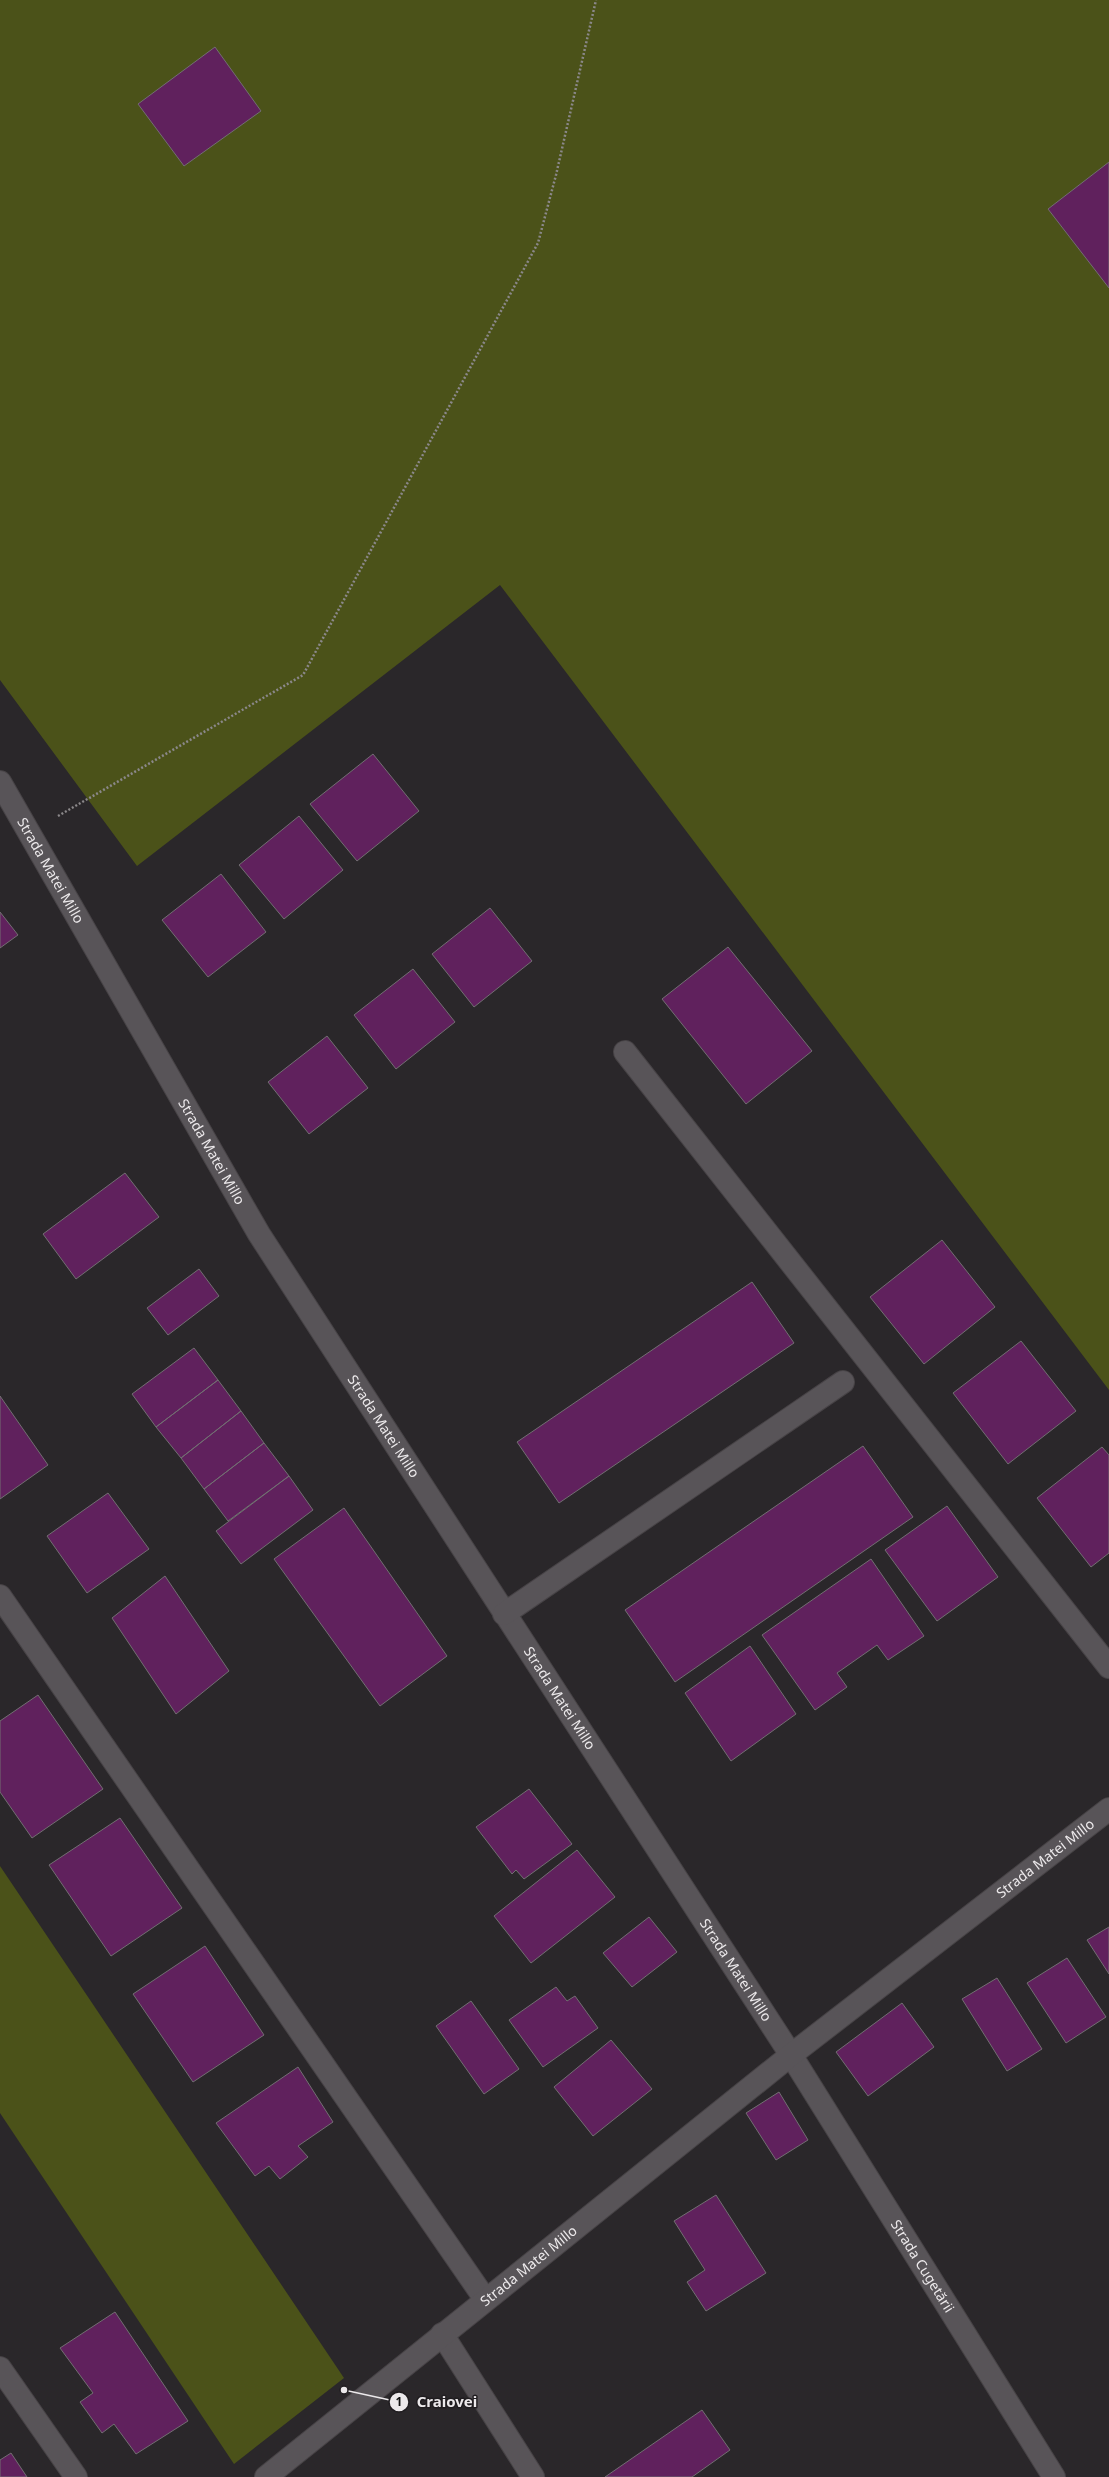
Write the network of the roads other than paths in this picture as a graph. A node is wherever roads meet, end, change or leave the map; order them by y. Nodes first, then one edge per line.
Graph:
1 (0, 782) edge
2 (625, 1052) dead end
3 (843, 1382) dead end
4 (0, 1596) edge
5 (504, 1614) junction
6 (1109, 1667) edge
7 (1109, 1809) edge
8 (791, 2055) junction
9 (485, 2299) junction
10 (442, 2334) junction
11 (0, 2368) edge
12 (76, 2477) edge
13 (266, 2477) edge
14 (533, 2477) edge
15 (1054, 2477) edge

1 - 5 street, Strada Matei Millo
2 - 6 street
3 - 5 street
4 - 9 street
5 - 8 street, Strada Matei Millo
7 - 8 street, Strada Matei Millo
8 - 9 street, Strada Matei Millo
8 - 15 street, Strada Cugetării
9 - 10 street, Strada Matei Millo
10 - 13 street, Strada Matei Millo
10 - 14 street
11 - 12 street

